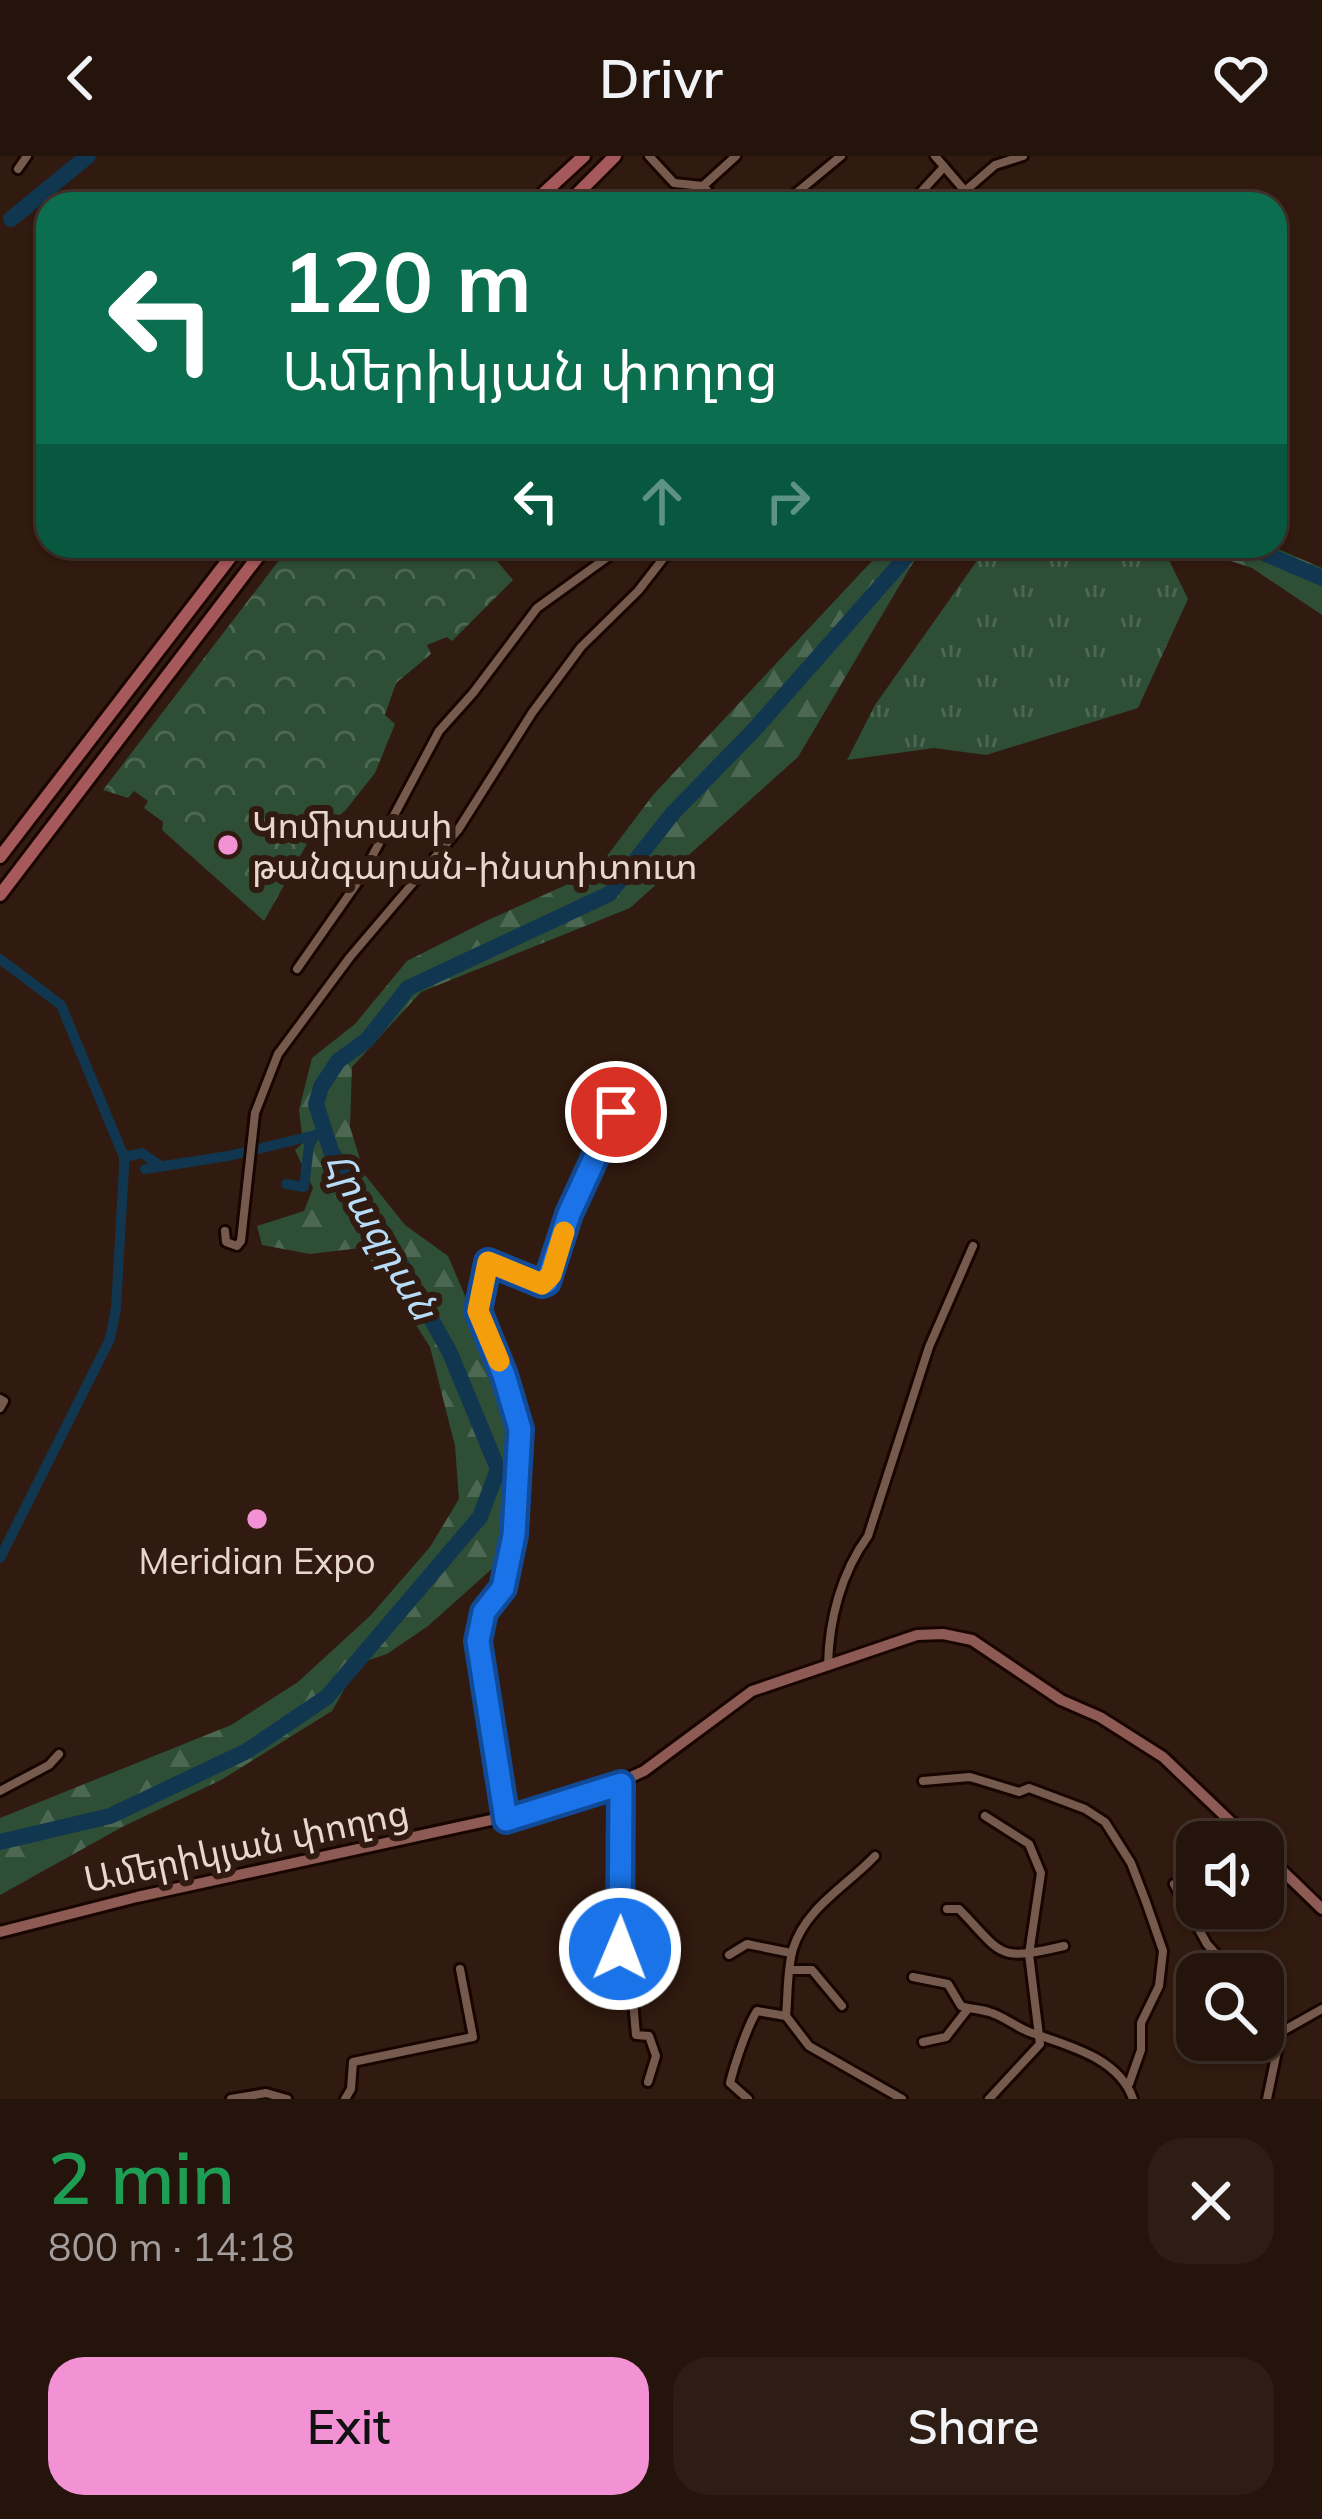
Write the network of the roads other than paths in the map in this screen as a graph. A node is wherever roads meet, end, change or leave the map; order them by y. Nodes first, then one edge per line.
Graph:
1 (27, 156) edge
2 (615, 156) edge
3 (649, 156) edge
4 (736, 156) edge
5 (842, 156) edge
6 (935, 156) edge
7 (1023, 156) edge
8 (579, 157) edge
9 (944, 167) junction
10 (18, 169) dead end
11 (703, 186) junction
12 (964, 191) joint
13 (544, 192) edge
14 (579, 192) edge
15 (708, 192) edge
16 (798, 192) edge
17 (921, 192) edge
18 (230, 558) edge
19 (257, 558) edge
20 (606, 558) edge
21 (664, 558) edge
22 (0, 856) edge
23 (16, 873) junction
24 (0, 881) edge
25 (0, 895) edge
26 (297, 969) dead end
27 (616, 1112) dead end
28 (225, 1231) dead end
29 (973, 1246) dead end
30 (828, 1665) junction
31 (59, 1754) dead end
32 (923, 1781) dead end
33 (621, 1784) junction
34 (0, 1791) edge
35 (985, 1816) dead end
36 (506, 1820) junction
37 (1230, 1821) edge
38 (875, 1856) dead end
39 (1284, 1872) edge
40 (1174, 1884) dead end
41 (947, 1909) dead end
42 (1322, 1909) edge
43 (0, 1932) edge
44 (1064, 1946) dead end
45 (791, 1953) junction
46 (1216, 1953) edge
47 (1029, 1954) junction
48 (729, 1955) dead end
49 (460, 1969) dead end
50 (792, 1970) junction
51 (913, 1977) dead end
52 (842, 2006) dead end
53 (968, 2009) junction
54 (1322, 2009) edge
55 (786, 2016) junction
56 (1284, 2030) edge
57 (1036, 2035) junction
58 (923, 2042) dead end
59 (1275, 2061) edge
60 (648, 2082) dead end
61 (1129, 2084) junction
62 (231, 2099) edge
63 (287, 2099) edge
64 (344, 2099) edge
65 (748, 2099) edge
66 (902, 2099) edge
67 (989, 2099) edge
68 (1133, 2099) edge
69 (1267, 2099) edge

1 - 10 street
2 - 14 main road
3 - 11 street
4 - 11 street
5 - 16 street
6 - 9 street
7 - 12 street
8 - 13 main road
9 - 12 street
9 - 17 street
11 - 15 street
18 - 22 main road
19 - 23 main road
20 - 26 street
21 - 28 street
23 - 24 street
23 - 25 main road
27 - 36 street
29 - 30 street
30 - 33 street, Ամերիկյան փողոց
30 - 37 street, Ամերիկյան փողոց
31 - 34 street
32 - 61 street
33 - 36 street, Ամերիկյան փողոց
33 - 60 street
35 - 47 street
36 - 43 street, Ամերիկյան փողոց
38 - 45 street
39 - 42 street
40 - 46 street
41 - 47 street
44 - 47 street
45 - 48 street
45 - 50 street
47 - 57 street
49 - 64 street
50 - 52 street
50 - 55 street
51 - 53 street
53 - 57 street
53 - 58 street
54 - 56 street
55 - 65 street
55 - 66 street
57 - 61 street
57 - 67 street
59 - 69 street
61 - 68 street
62 - 63 street

